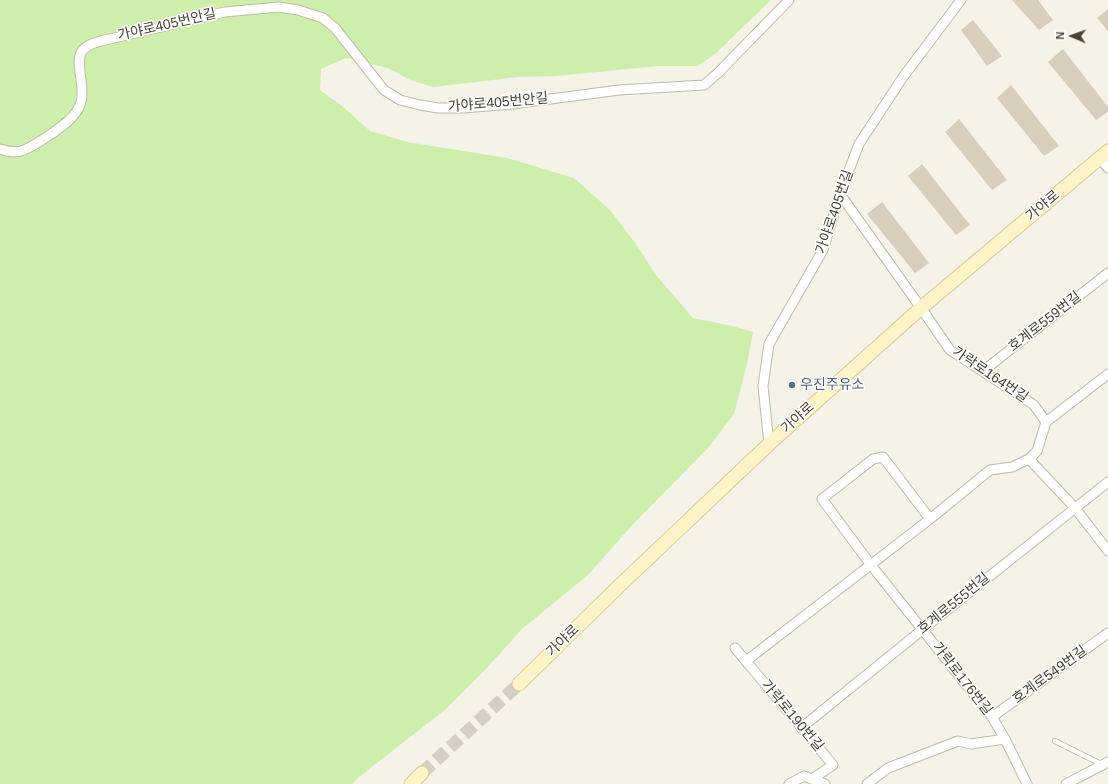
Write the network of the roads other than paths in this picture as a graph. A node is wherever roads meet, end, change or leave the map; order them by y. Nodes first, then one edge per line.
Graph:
1 (789, 0) edge
2 (961, 0) edge
3 (0, 149) edge
4 (1105, 159) edge
5 (840, 194) junction
6 (1108, 273) edge
7 (921, 308) junction
8 (983, 371) junction
9 (1108, 374) edge
10 (1046, 422) junction
11 (769, 444) junction
12 (1029, 459) junction
13 (1108, 482) edge
14 (1075, 508) junction
15 (930, 519) junction
16 (1108, 551) edge
17 (871, 565) junction
18 (922, 630) junction
19 (1108, 633) edge
20 (735, 648) dead end
21 (746, 661) junction
22 (519, 684) tunnel mouth
23 (992, 717) junction
24 (801, 728) junction
25 (1005, 739) junction
26 (1055, 741) dead end
27 (1106, 763) edge
28 (422, 773) tunnel mouth
29 (812, 779) junction
30 (411, 784) edge
31 (789, 784) edge
32 (825, 784) edge
33 (867, 784) edge
34 (1027, 784) edge
35 (1066, 784) edge

1 - 3 street, 가야로405번안길
2 - 5 street, 가야로405번길
4 - 7 main road, 가야로
5 - 7 street, 가락로164번길
5 - 11 street, 가야로405번길
6 - 8 street, 호계로559번길
7 - 8 street, 가락로164번길
7 - 11 main road, 가야로
8 - 10 street, 가락로164번길
9 - 10 street
10 - 12 street
11 - 22 main road, 가야로
12 - 14 street
12 - 15 street
13 - 14 street, 호계로555번길
14 - 16 street
14 - 18 street, 호계로555번길
15 - 17 street
15 - 17 street, 가락로176번길
17 - 18 street, 가락로176번길
17 - 21 street
18 - 23 street, 가락로176번길
18 - 24 street, 호계로555번길
19 - 23 street, 호계로549번길
20 - 21 street, 가락로190번길
21 - 24 street, 가락로190번길
23 - 25 street, 가락로176번길
24 - 29 street, 가락로190번길
25 - 33 street
25 - 34 street, 가락로176번길
26 - 27 lane
27 - 35 street
28 - 30 main road
29 - 31 street, 가락로190번길
29 - 32 street, 가락로190번길

